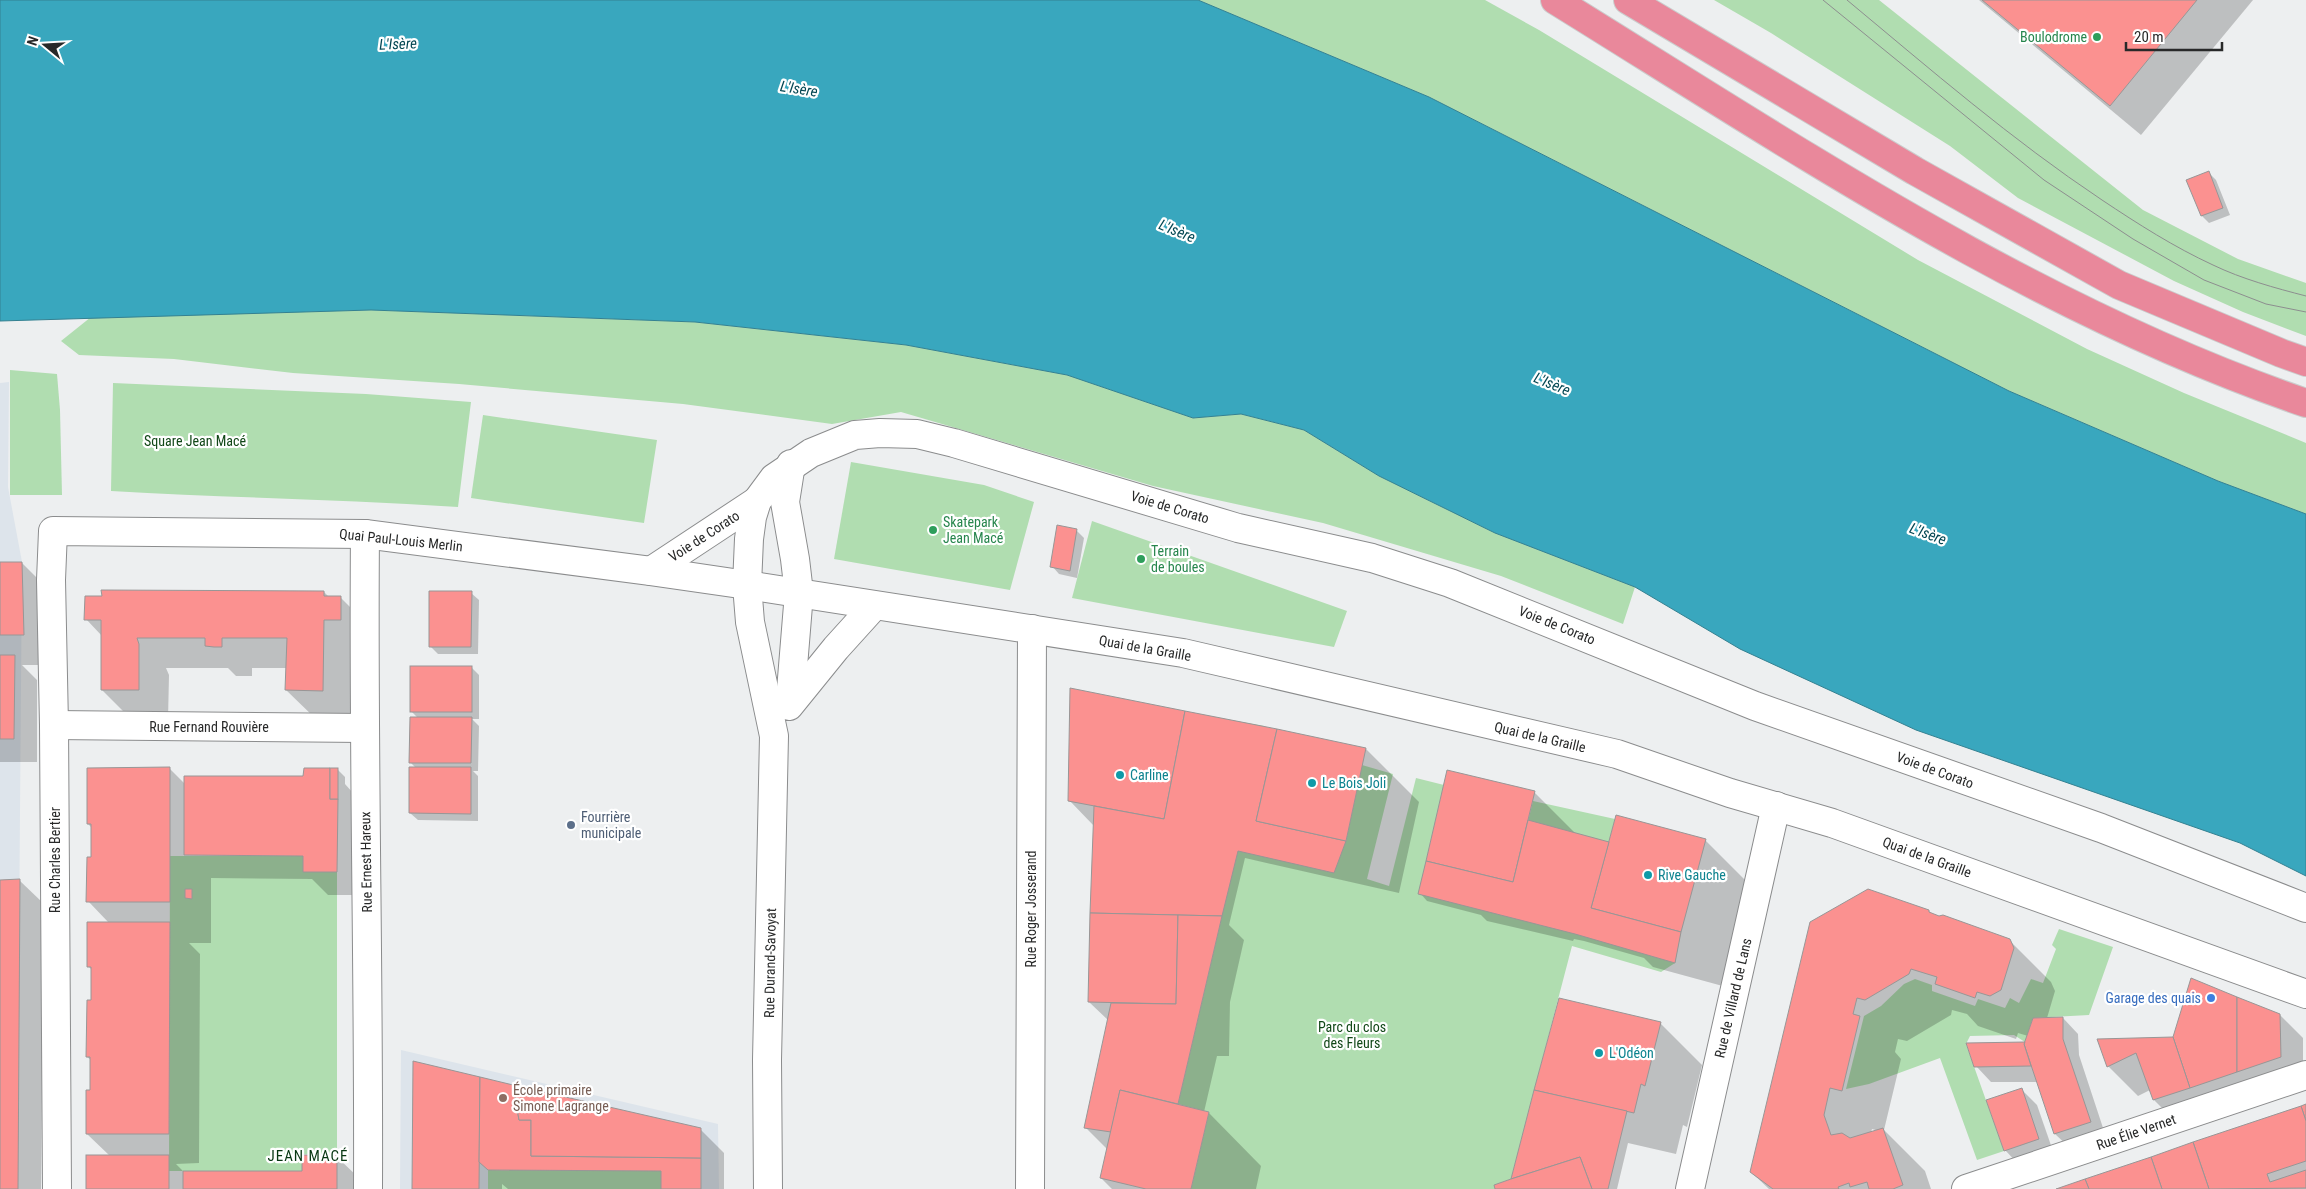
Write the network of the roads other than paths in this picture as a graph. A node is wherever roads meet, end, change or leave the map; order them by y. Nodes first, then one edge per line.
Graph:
1 (1555, 0) edge
2 (1628, 0) edge
3 (2306, 362) edge
4 (2306, 403) edge
5 (791, 464) junction
6 (757, 501) junction
7 (53, 531) joint
8 (365, 534) junction
9 (651, 571) junction
10 (747, 585) junction
11 (799, 594) junction
12 (874, 606) junction
13 (1032, 629) junction
14 (790, 703) junction
15 (54, 725) junction
16 (364, 728) junction
17 (774, 736) junction
18 (1776, 806) junction
19 (2306, 908) edge
20 (2306, 994) edge
21 (2306, 1075) edge
22 (57, 1189) edge
23 (368, 1189) edge
24 (768, 1189) edge
25 (1030, 1189) edge
26 (1690, 1189) edge
27 (1966, 1189) edge

1 - 4 highway
2 - 3 highway
5 - 6 street, Voie de Corato
5 - 11 street
5 - 19 street, Voie de Corato
6 - 9 street, Voie de Corato
6 - 10 street, Voie de Corato
7 - 8 street, Quai Paul-Louis Merlin
7 - 15 street, Rue Charles Bertier
8 - 9 street, Quai Paul-Louis Merlin
8 - 16 street, Rue Ernest Hareux
9 - 10 street, Quai Paul-Louis Merlin
10 - 11 street, Quai de la Graille
10 - 17 street, Rue Durand-Savoyat
11 - 12 street, Quai de la Graille
11 - 14 street
12 - 13 street, Quai de la Graille
12 - 14 street, Rue Durand-Savoyat
13 - 18 street, Quai de la Graille
13 - 25 street, Rue Roger Josserand
14 - 17 street, Rue Durand-Savoyat
15 - 16 street, Rue Fernand Rouvière
15 - 22 street, Rue Charles Bertier
16 - 23 street, Rue Ernest Hareux
17 - 24 street, Rue Durand-Savoyat
18 - 20 street, Quai de la Graille
18 - 26 street, Rue de Villard de Lans
21 - 27 street, Rue Élie Vernet

